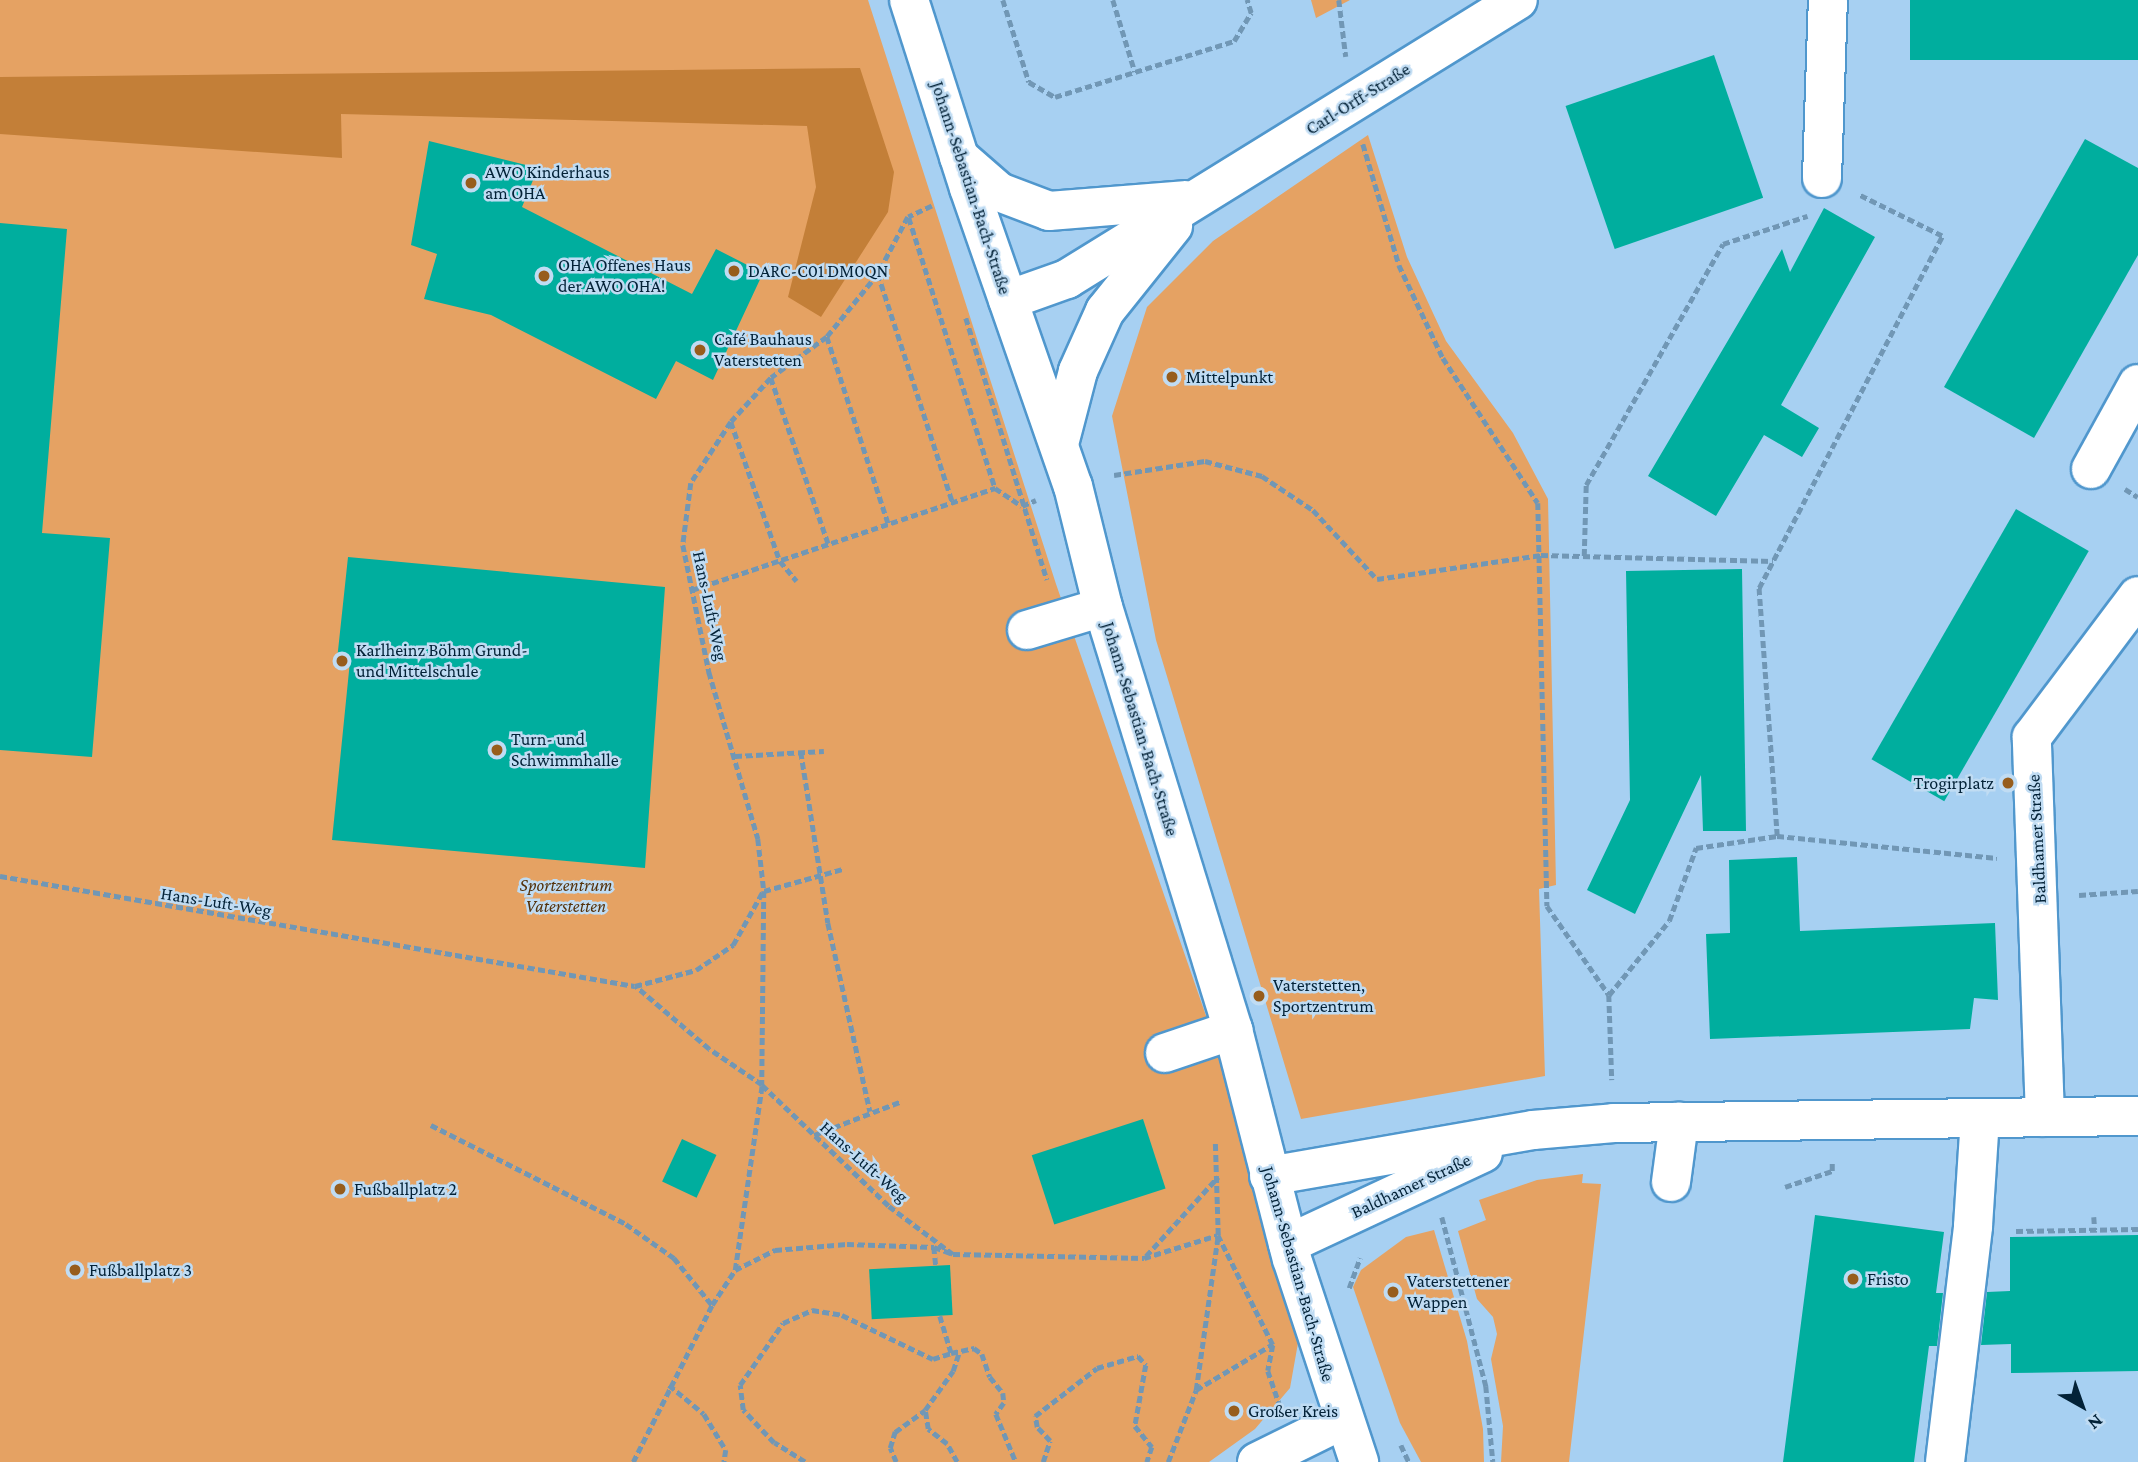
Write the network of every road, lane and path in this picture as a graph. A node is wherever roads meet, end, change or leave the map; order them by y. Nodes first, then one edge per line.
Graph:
1 (909, 0) edge
2 (1003, 0) edge
3 (1113, 0) edge
4 (1247, 0) edge
5 (1339, 0) edge
6 (1518, 0) edge
7 (1828, 0) edge
8 (1135, 72) junction
9 (1352, 102) junction
10 (964, 173) junction
11 (1822, 177) junction
12 (929, 192) dead end
13 (1198, 198) junction
14 (933, 205) junction
15 (908, 217) junction
16 (937, 218) dead end
17 (878, 274) junction
18 (1008, 299) junction
19 (964, 309) dead end
20 (827, 337) junction
21 (771, 378) junction
22 (2138, 384) edge
23 (732, 422) junction
24 (1059, 444) junction
25 (2091, 469) dead end
26 (1109, 476) dead end
27 (995, 488) junction
28 (952, 501) junction
29 (1022, 506) junction
30 (888, 523) junction
31 (828, 543) junction
32 (1541, 555) junction
33 (1584, 556) junction
34 (780, 561) junction
35 (1773, 561) junction
36 (797, 580) dead end
37 (692, 590) junction
38 (2138, 596) edge
39 (1103, 607) junction
40 (1044, 625) joint
41 (824, 751) dead end
42 (801, 752) junction
43 (734, 756) junction
44 (1777, 836) junction
45 (843, 869) dead end
46 (820, 875) junction
47 (0, 877) edge
48 (2040, 880) junction
49 (764, 891) junction
50 (2138, 891) edge
51 (635, 986) junction
52 (1609, 995) junction
53 (1233, 1030) junction
54 (1165, 1053) dead end
55 (1612, 1074) dead end
56 (762, 1085) junction
57 (902, 1101) dead end
58 (870, 1111) junction
59 (2138, 1116) edge
60 (2045, 1117) junction
61 (1980, 1118) junction
62 (1679, 1122) junction
63 (431, 1125) dead end
64 (1533, 1130) junction
65 (1213, 1131) dead end
66 (814, 1135) junction
67 (1832, 1171) dead end
68 (1269, 1175) junction
69 (1218, 1176) junction
70 (1671, 1182) dead end
71 (1785, 1187) dead end
72 (2094, 1217) dead end
73 (1430, 1222) dead end
74 (2138, 1229) edge
75 (2095, 1230) junction
76 (2017, 1232) dead end
77 (1218, 1235) junction
78 (1288, 1244) junction
79 (933, 1247) junction
80 (953, 1254) junction
81 (1366, 1254) dead end
82 (1144, 1258) junction
83 (936, 1266) dead end
84 (735, 1270) junction
85 (1349, 1300) dead end
86 (712, 1305) junction
87 (940, 1316) dead end
88 (1313, 1331) junction
89 (1273, 1345) junction
90 (959, 1351) junction
91 (951, 1353) junction
92 (669, 1385) junction
93 (1196, 1390) junction
94 (925, 1410) junction
95 (1342, 1420) junction
96 (1395, 1433) dead end
97 (1294, 1442) junction
98 (633, 1462) edge
99 (724, 1462) edge
100 (805, 1462) edge
101 (896, 1462) edge
102 (957, 1462) edge
103 (1016, 1462) edge
104 (1042, 1462) edge
105 (1147, 1462) edge
106 (1168, 1462) edge
107 (1257, 1462) edge
108 (1359, 1462) edge
109 (1409, 1462) edge
110 (1493, 1462) edge
111 (1945, 1462) edge

1 - 10 street, Johann-Sebastian-Bach-Straße
2 - 8 path
3 - 8 path
4 - 8 path
5 - 9 path
6 - 9 street, Carl-Orff-Straße
7 - 11 street
9 - 13 street, Carl-Orff-Straße
9 - 32 path
10 - 13 street, Carl-Orff-Straße
10 - 14 path
10 - 18 street, Johann-Sebastian-Bach-Straße
11 - 33 path
11 - 35 path
12 - 14 path
13 - 18 street, Carl-Orff-Straße
13 - 24 street, Carl-Orff-Straße
14 - 15 path
14 - 16 path
15 - 17 path, Hans-Luft-Weg
15 - 27 path
17 - 20 path, Hans-Luft-Weg
17 - 28 path
18 - 24 street, Johann-Sebastian-Bach-Straße
19 - 29 path
20 - 21 path, Hans-Luft-Weg
20 - 30 path
21 - 23 path, Hans-Luft-Weg
21 - 31 path
22 - 25 street
23 - 34 path
23 - 37 path, Hans-Luft-Weg
24 - 39 street, Johann-Sebastian-Bach-Straße
26 - 32 path
27 - 28 path
27 - 29 path
28 - 30 path
29 - 40 path
30 - 31 path
31 - 34 path
32 - 33 path
32 - 52 path
33 - 35 path
34 - 36 path
34 - 37 path
35 - 44 path
37 - 43 path, Hans-Luft-Weg
38 - 48 street, Baldhamer Straße
39 - 40 street
39 - 53 street, Johann-Sebastian-Bach-Straße
41 - 42 path
42 - 43 path
42 - 46 path
43 - 49 path, Hans-Luft-Weg
44 - 48 path
44 - 52 path
45 - 46 path
46 - 49 path
46 - 58 path
47 - 51 path, Hans-Luft-Weg
48 - 50 path
48 - 60 street, Baldhamer Straße
49 - 51 path, Hans-Luft-Weg
49 - 56 path, Hans-Luft-Weg
51 - 56 path, Hans-Luft-Weg
52 - 55 path
53 - 54 street
53 - 68 street, Johann-Sebastian-Bach-Straße
56 - 66 path, Hans-Luft-Weg
56 - 84 path, Hans-Luft-Weg
57 - 58 path
58 - 66 path
59 - 60 street, Baldhamer Straße
60 - 61 street, Baldhamer Straße
61 - 62 street, Baldhamer Straße
61 - 111 street
62 - 64 street, Baldhamer Straße
62 - 70 street
63 - 86 path
64 - 68 street, Baldhamer Straße
64 - 78 street, Baldhamer Straße
65 - 69 path
66 - 80 path, Hans-Luft-Weg
67 - 71 path
68 - 78 street, Johann-Sebastian-Bach-Straße
69 - 77 path
69 - 82 path
72 - 75 path
73 - 110 path
74 - 75 path
75 - 76 path
77 - 82 path
77 - 89 path
77 - 93 path
78 - 88 street, Johann-Sebastian-Bach-Straße
79 - 80 path
79 - 83 path
79 - 84 path
80 - 82 path
81 - 85 path
84 - 86 path, Hans-Luft-Weg
86 - 92 path, Hans-Luft-Weg
87 - 91 path
88 - 89 path
88 - 95 street, Johann-Sebastian-Bach-Straße
89 - 93 path
89 - 97 path
90 - 91 path
90 - 94 path
90 - 103 path
91 - 100 path
92 - 98 path, Hans-Luft-Weg
92 - 99 path
93 - 106 path
94 - 101 path
94 - 102 path
95 - 97 street
95 - 108 street, Johann-Sebastian-Bach-Straße
96 - 109 path
97 - 107 street
104 - 105 path

